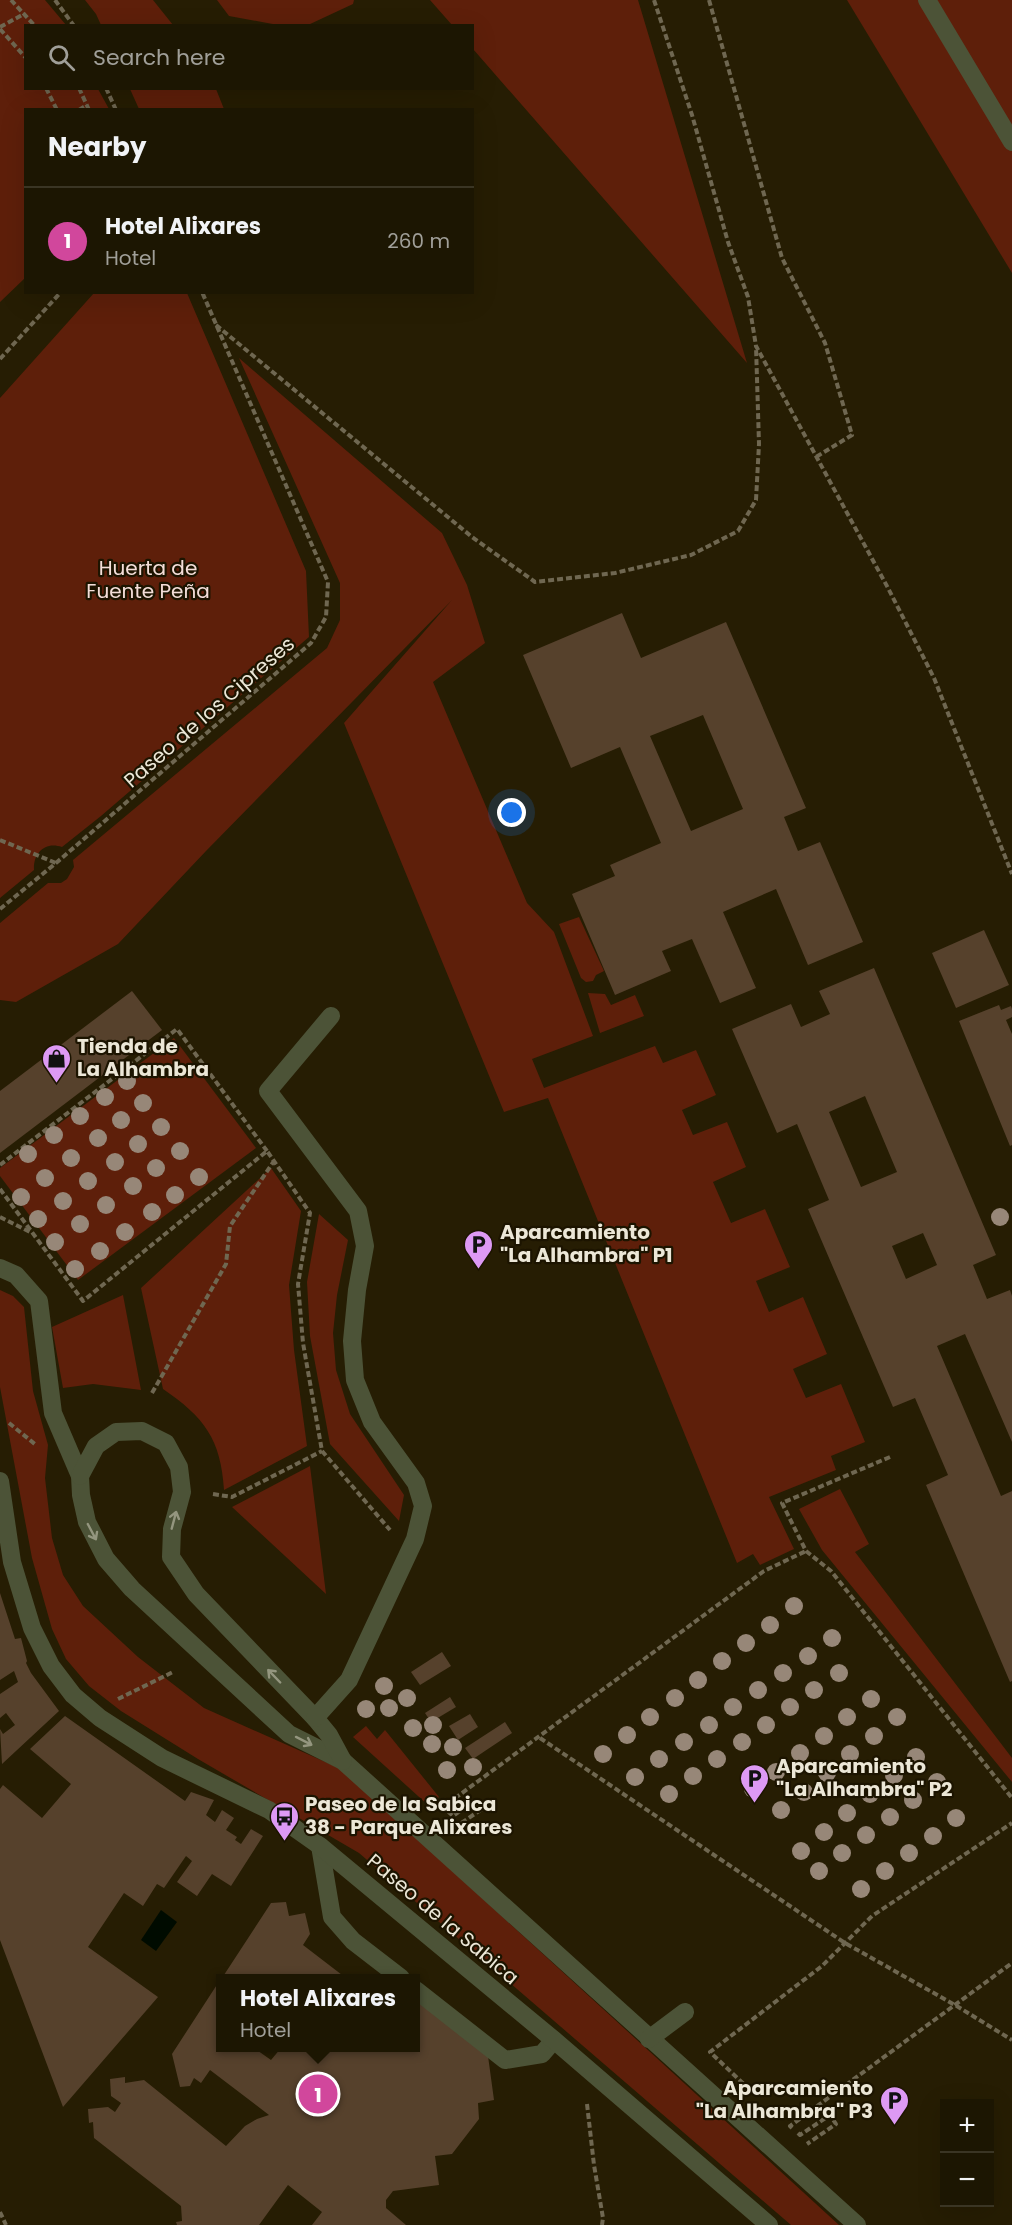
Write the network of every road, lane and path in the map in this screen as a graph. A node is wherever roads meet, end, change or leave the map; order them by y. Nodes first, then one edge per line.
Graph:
1 (11, 0) edge
2 (55, 0) edge
3 (654, 0) edge
4 (709, 0) edge
5 (927, 0) edge
6 (24, 14) junction
7 (33, 24) edge
8 (73, 24) edge
9 (0, 28) edge
10 (24, 49) edge
11 (20, 52) junction
12 (24, 56) edge
13 (47, 90) edge
14 (80, 90) edge
15 (107, 90) edge
16 (88, 107) edge
17 (56, 108) edge
18 (115, 108) edge
19 (1012, 142) edge
20 (59, 294) edge
21 (203, 294) edge
22 (216, 325) junction
23 (756, 346) junction
24 (0, 359) edge
25 (816, 457) junction
26 (0, 840) edge
27 (56, 863) junction
28 (1012, 874) edge
29 (0, 909) edge
30 (331, 1016) dead end
31 (267, 1151) junction
32 (274, 1161) junction
33 (0, 1165) edge
34 (0, 1189) edge
35 (0, 1217) edge
36 (33, 1233) junction
37 (0, 1268) edge
38 (152, 1393) dead end
39 (9, 1423) dead end
40 (42, 1450) dead end
41 (322, 1451) junction
42 (890, 1457) dead end
43 (80, 1476) junction
44 (0, 1481) edge
45 (213, 1494) dead end
46 (386, 1540) dead end
47 (806, 1551) junction
48 (172, 1672) dead end
49 (109, 1704) dead end
50 (315, 1718) junction
51 (540, 1738) junction
52 (343, 1761) junction
53 (1012, 1785) edge
54 (1005, 1788) junction
55 (1012, 1798) edge
56 (1012, 1823) edge
57 (448, 1832) dead end
58 (320, 1846) junction
59 (844, 1943) junction
60 (1012, 1963) edge
61 (396, 1974) edge
62 (420, 1993) edge
63 (955, 2005) junction
64 (685, 2013) dead end
65 (649, 2039) junction
66 (554, 2040) junction
67 (1012, 2040) edge
68 (751, 2090) dead end
69 (587, 2102) dead end
70 (800, 2150) dead end
71 (0, 2212) edge
72 (6, 2225) edge
73 (602, 2225) edge
74 (769, 2225) edge
75 (857, 2225) edge

1 - 6 path
2 - 8 path
3 - 23 path
4 - 25 path
5 - 19 street
6 - 7 path
6 - 9 path
9 - 11 path
10 - 11 path
11 - 12 path
13 - 17 path
14 - 16 path
15 - 18 path
20 - 24 path
21 - 22 path, Paseo de los Cipreses
22 - 23 path
22 - 27 path, Paseo de los Cipreses
23 - 25 path
25 - 28 path
26 - 27 path
27 - 29 path, Paseo de los Cipreses
30 - 50 street
31 - 32 path
31 - 33 path
31 - 36 path
32 - 38 path
32 - 41 path
34 - 36 path
35 - 36 path
37 - 43 street
39 - 40 path
41 - 45 path
41 - 46 path
42 - 47 path
50 -> 43 street
43 -> 52 street
44 - 58 street, Paseo de la Sabica
47 - 51 path
47 - 54 path
48 - 49 path
50 - 52 street
51 - 57 path
51 - 59 path
52 - 65 street
53 - 54 path
54 - 55 path
56 - 59 path
58 - 61 street
58 - 66 street, Paseo de la Sabica
59 - 63 path
59 - 68 path
60 - 63 path
62 - 66 street
63 - 67 path
63 - 70 path
64 - 65 street
65 - 75 street
66 - 74 street, Paseo de la Sabica
69 - 73 path
71 - 72 path

